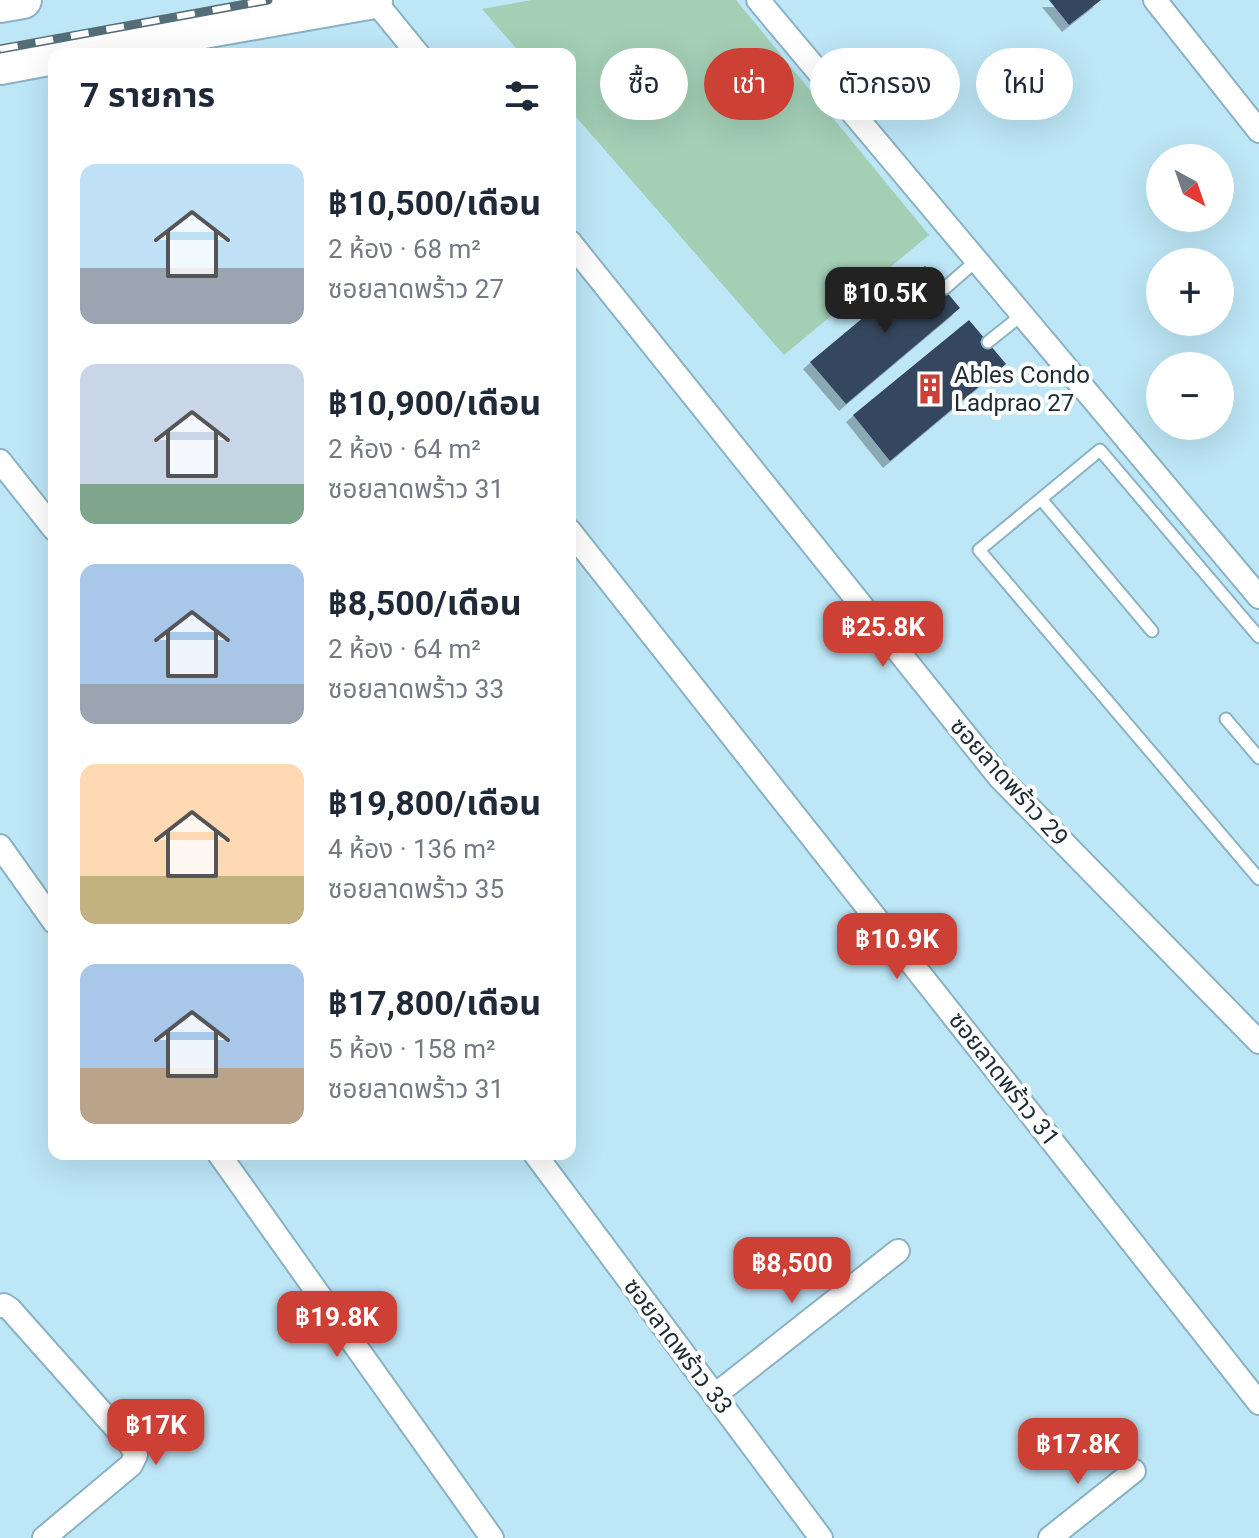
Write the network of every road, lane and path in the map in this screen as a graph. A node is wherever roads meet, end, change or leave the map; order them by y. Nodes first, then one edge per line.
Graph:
1 (21, 0) edge
2 (374, 0) edge
3 (758, 0) edge
4 (1155, 0) edge
5 (0, 4) edge
6 (184, 44) edge
7 (137, 48) edge
8 (413, 48) edge
9 (48, 57) edge
10 (0, 66) edge
11 (1259, 131) edge
12 (576, 249) edge
13 (978, 260) junction
14 (945, 288) dead end
15 (1023, 314) junction
16 (988, 342) dead end
17 (0, 461) edge
18 (1041, 499) junction
19 (48, 521) edge
20 (576, 539) edge
21 (1258, 594) edge
22 (1236, 610) junction
23 (1152, 631) dead end
24 (1259, 637) edge
25 (1226, 719) dead end
26 (1259, 758) edge
27 (0, 846) edge
28 (1259, 879) edge
29 (48, 914) edge
30 (1259, 1042) edge
31 (223, 1160) edge
32 (539, 1160) edge
33 (898, 1251) dead end
34 (0, 1306) edge
35 (715, 1395) junction
36 (1259, 1403) edge
37 (1134, 1471) dead end
38 (44, 1538) edge
39 (492, 1538) edge
40 (821, 1538) edge
41 (1050, 1538) edge

1 - 5 main road
2 - 6 main road
2 - 8 street
3 - 13 street
4 - 11 street
6 - 7 main road
9 - 10 main road
12 - 30 street, ซอยลาดพร้าว 29
13 - 14 lane
13 - 15 street
15 - 16 lane
15 - 21 street
17 - 19 street
18 - 22 lane
18 - 23 lane
18 - 28 lane
20 - 36 street, ซอยลาดพร้าว 31
21 - 22 lane
22 - 24 lane
25 - 26 lane
27 - 29 street
31 - 39 street
32 - 35 street, ซอยลาดพร้าว 33
33 - 35 street
34 - 38 street
35 - 40 street, ซอยลาดพร้าว 33
37 - 41 street

